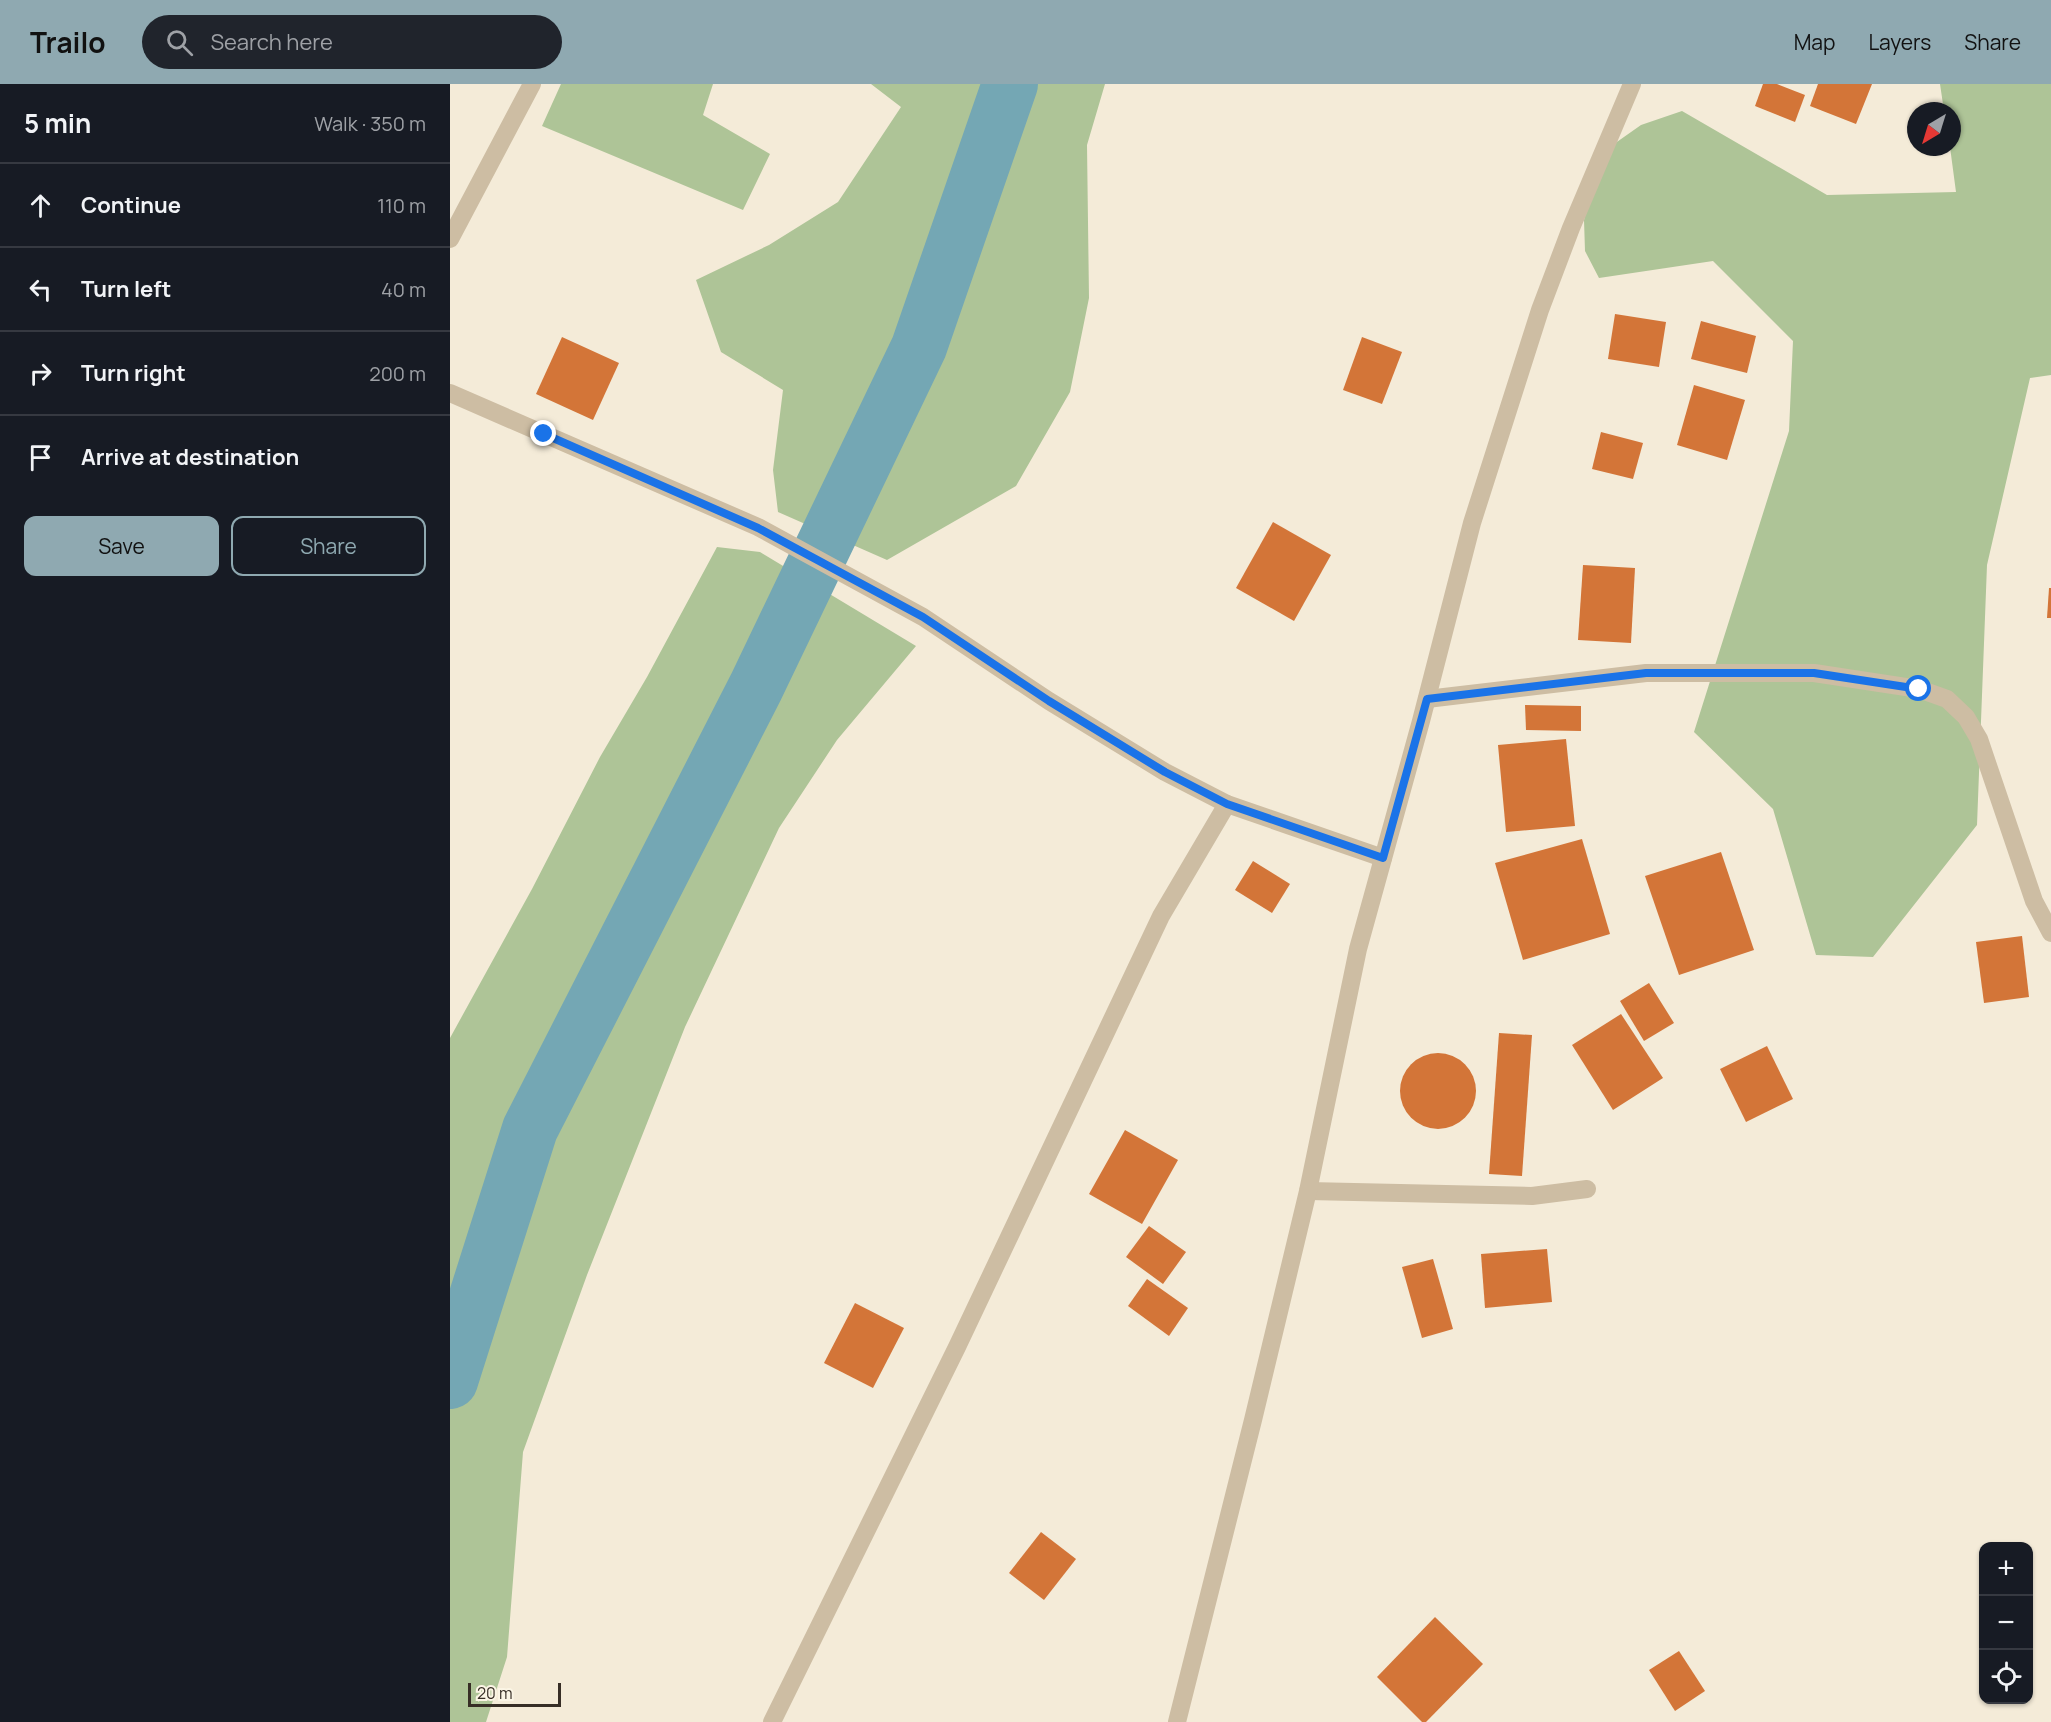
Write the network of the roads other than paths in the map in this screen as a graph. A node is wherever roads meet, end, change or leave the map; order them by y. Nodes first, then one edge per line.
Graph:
1 (532, 84) edge
2 (1632, 84) edge
3 (450, 239) edge
4 (450, 393) edge
5 (1427, 699) junction
6 (1227, 804) junction
7 (1383, 858) junction
8 (2051, 933) edge
9 (1587, 1189) dead end
10 (1308, 1191) junction
11 (772, 1722) edge
12 (1177, 1722) edge

1 - 3 street
2 - 5 street
4 - 6 street
5 - 7 street
5 - 8 street
6 - 7 street
6 - 11 street
7 - 10 street
9 - 10 street
10 - 12 street

